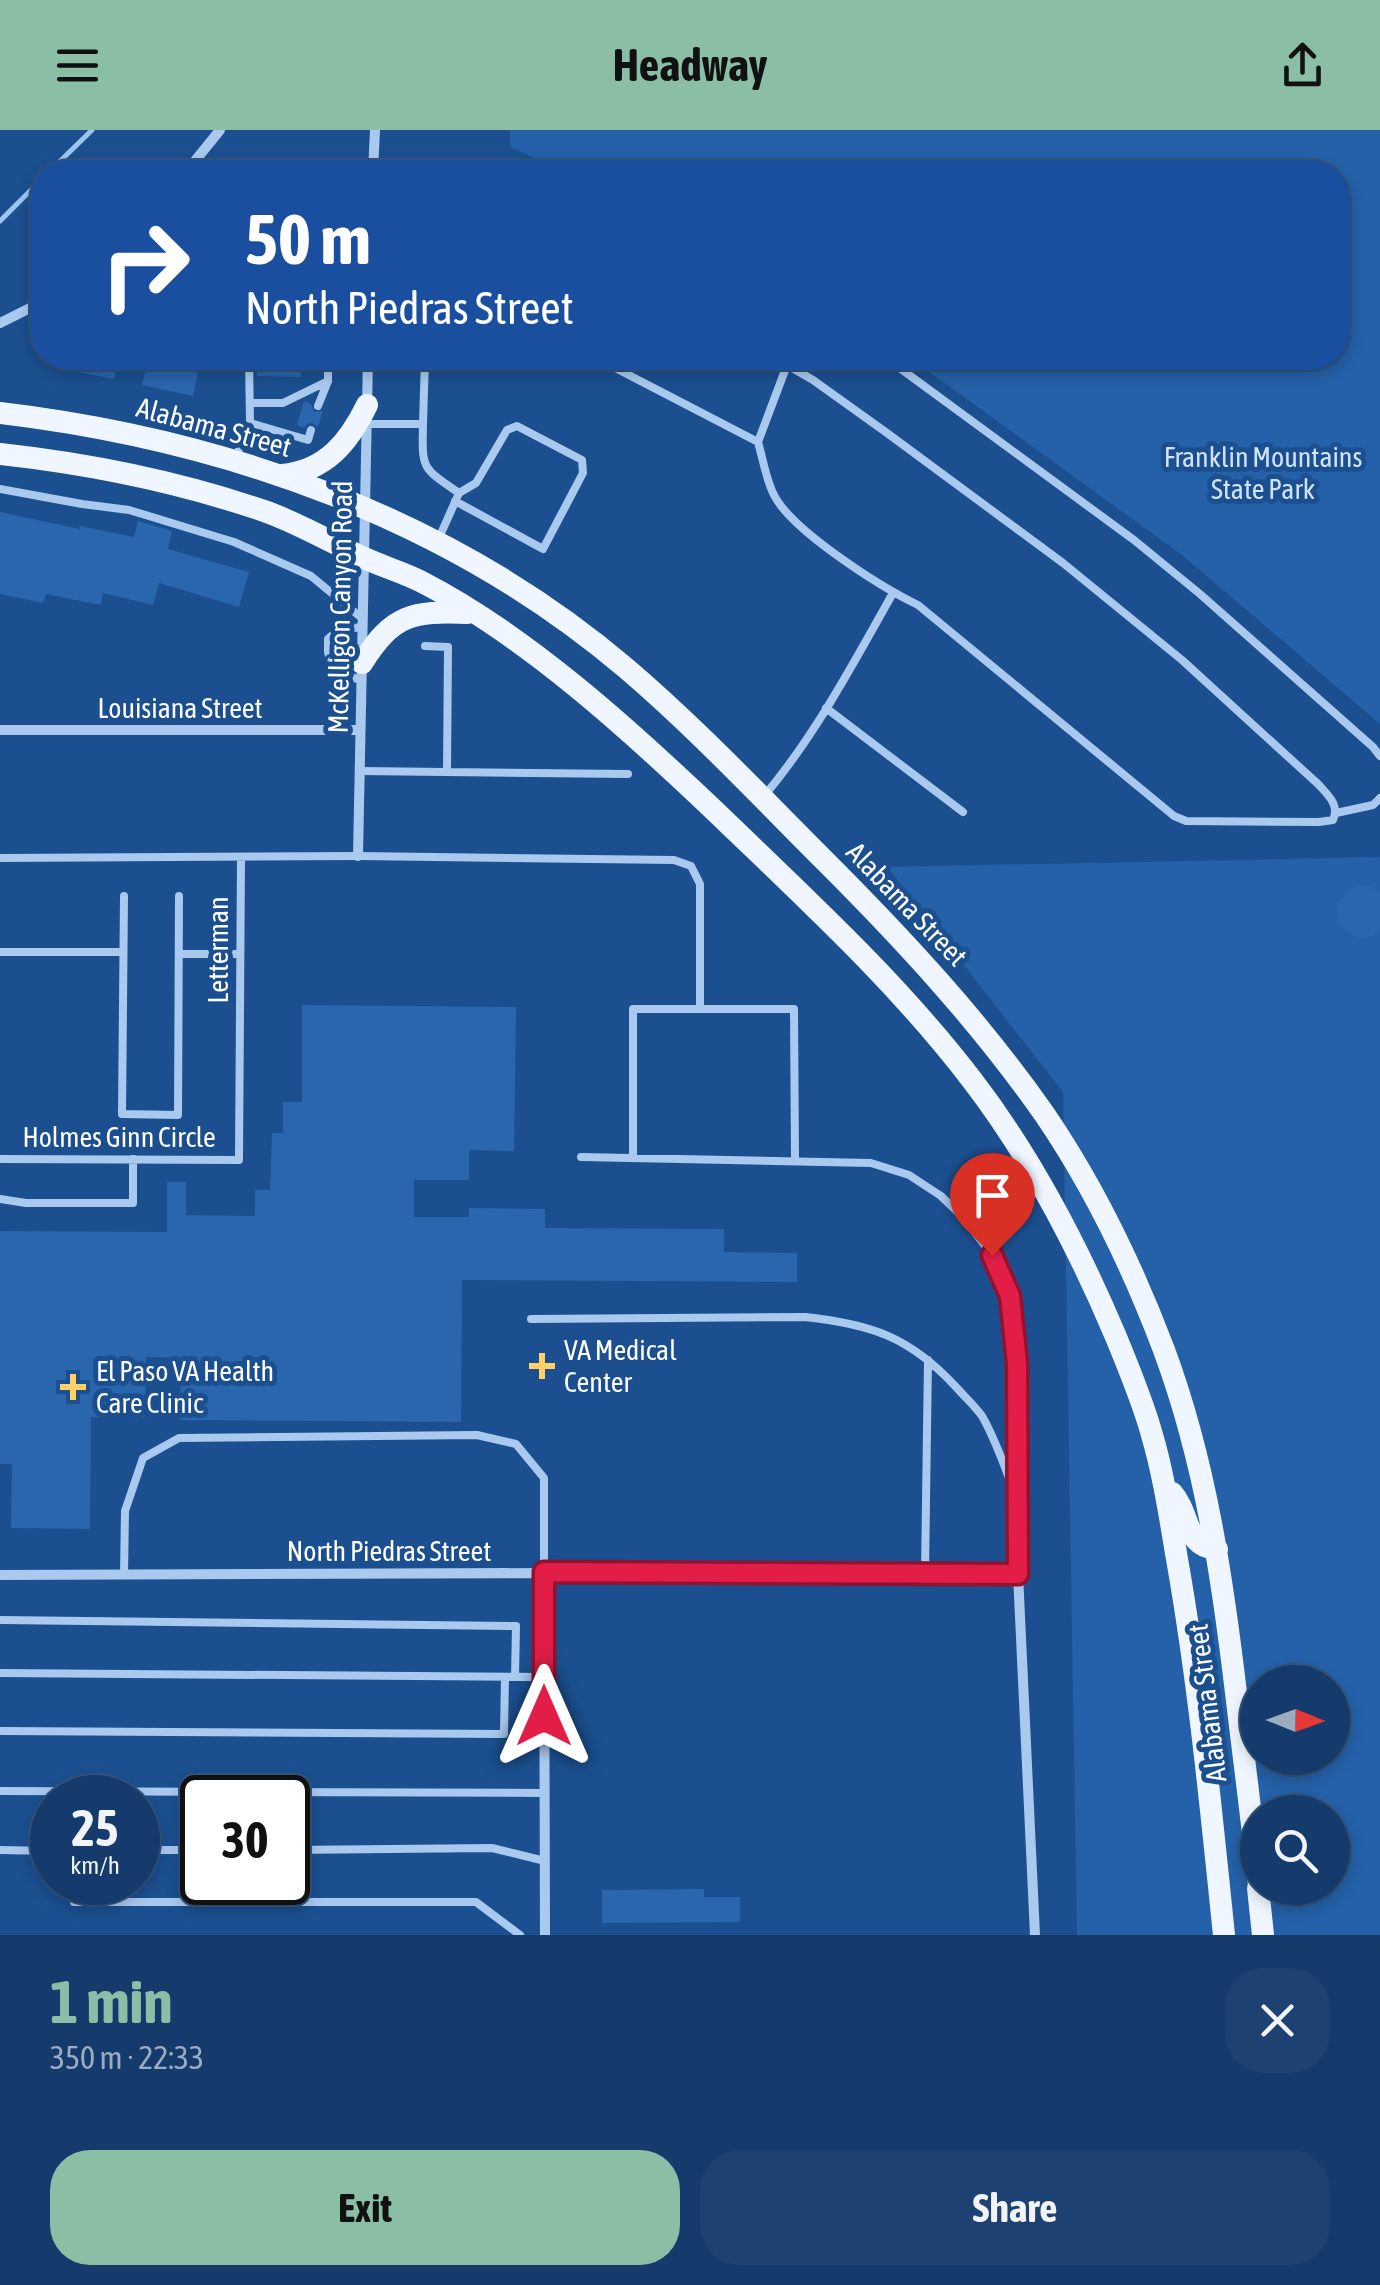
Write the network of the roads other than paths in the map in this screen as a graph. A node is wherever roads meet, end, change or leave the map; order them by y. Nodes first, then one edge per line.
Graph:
1 (220, 130) edge
2 (374, 130) edge
3 (196, 160) edge
4 (373, 160) edge
5 (30, 308) edge
6 (0, 323) edge
7 (249, 370) edge
8 (328, 370) edge
9 (368, 370) edge
10 (425, 370) edge
11 (619, 370) edge
12 (785, 370) edge
13 (794, 370) edge
14 (902, 370) edge
15 (328, 381) junction
16 (250, 403) junction
17 (318, 406) dead end
18 (0, 414) edge
19 (366, 414) junction
20 (250, 423) junction
21 (423, 424) junction
22 (311, 430) dead end
23 (758, 442) junction
24 (0, 454) edge
25 (234, 460) junction
26 (282, 475) junction
27 (0, 490) edge
28 (457, 497) junction
29 (365, 508) junction
30 (438, 542) junction
31 (364, 558) junction
32 (893, 593) junction
33 (474, 613) junction
34 (362, 623) junction
35 (425, 646) dead end
36 (362, 672) junction
37 (826, 708) junction
38 (0, 730) edge
39 (360, 730) junction
40 (1380, 756) edge
41 (360, 771) junction
42 (447, 772) junction
43 (628, 774) dead end
44 (1380, 798) edge
45 (762, 799) junction
46 (964, 812) dead end
47 (1336, 813) junction
48 (358, 856) junction
49 (0, 858) edge
50 (241, 858) junction
51 (124, 896) dead end
52 (179, 896) dead end
53 (0, 952) edge
54 (123, 952) junction
55 (178, 954) junction
56 (240, 954) junction
57 (700, 1008) junction
58 (581, 1157) dead end
59 (633, 1158) junction
60 (0, 1159) edge
61 (133, 1160) junction
62 (239, 1160) joint
63 (795, 1160) junction
64 (0, 1199) edge
65 (531, 1319) dead end
66 (928, 1360) junction
67 (1165, 1490) junction
68 (1018, 1502) junction
69 (1218, 1549) junction
70 (544, 1572) junction
71 (0, 1574) edge
72 (925, 1574) junction
73 (1018, 1574) junction
74 (124, 1575) junction
75 (0, 1620) edge
76 (0, 1672) edge
77 (510, 1677) junction
78 (544, 1678) junction
79 (0, 1731) edge
80 (0, 1792) edge
81 (544, 1793) junction
82 (1248, 1795) edge
83 (0, 1850) edge
84 (30, 1850) edge
85 (310, 1850) edge
86 (545, 1861) junction
87 (160, 1902) edge
88 (1260, 1905) edge
89 (520, 1935) edge
90 (545, 1935) edge
91 (1036, 1935) edge
92 (1224, 1935) edge
93 (1263, 1935) edge

1 - 3 street
2 - 4 street
5 - 6 street
7 - 16 lane
8 - 15 lane
9 - 19 street, McKelligon Canyon Road
10 - 21 lane
11 - 23 lane
12 - 23 lane
13 - 47 lane
14 - 40 lane
15 - 16 lane
15 - 17 lane
16 - 20 lane
18 - 25 main road, Alabama Street
19 - 21 lane
19 - 26 main road
19 - 29 street, McKelligon Canyon Road
20 - 22 lane
20 - 25 lane
21 - 28 lane
23 - 32 lane
24 - 31 main road, Alabama Street
25 - 26 main road, Alabama Street
26 - 29 main road, Alabama Street
27 - 34 lane
28 - 28 lane
28 - 30 lane
29 - 30 main road, Alabama Street
29 - 31 street, McKelligon Canyon Road
30 - 45 main road, Alabama Street
31 - 33 main road, Alabama Street
31 - 34 street, McKelligon Canyon Road
32 - 37 lane
32 - 47 lane
33 - 36 main road
33 - 67 main road, Alabama Street
34 - 36 street, McKelligon Canyon Road
34 - 36 lane
35 - 42 lane
36 - 39 street, McKelligon Canyon Road
37 - 45 lane
37 - 46 lane
38 - 39 street, Louisiana Street
39 - 41 street, McKelligon Canyon Road
41 - 42 lane
41 - 48 street, McKelligon Canyon Road
42 - 43 lane
44 - 47 lane
45 - 69 main road, Alabama Street
48 - 50 lane, Letterman
48 - 57 lane, Letterman
49 - 50 lane
50 - 56 lane, Letterman
51 - 54 lane
52 - 55 lane
53 - 54 lane
54 - 55 lane
55 - 56 lane
56 - 62 lane, Letterman
57 - 59 lane
57 - 63 lane
58 - 59 lane
59 - 63 lane
60 - 61 lane, Holmes Ginn Circle
61 - 62 lane, Holmes Ginn Circle
61 - 64 lane
63 - 68 lane
65 - 66 lane
66 - 68 lane
66 - 72 lane
67 - 69 main road
67 - 92 main road, Alabama Street
68 - 73 lane
69 - 82 main road, Alabama Street
70 - 72 street, North Piedras Street
70 - 74 street, North Piedras Street
70 - 74 lane
70 - 78 street
71 - 74 street, North Piedras Street
72 - 73 street, North Piedras Street
73 - 91 street
75 - 77 lane
76 - 77 lane
77 - 78 lane
77 - 79 lane
78 - 81 street
80 - 81 lane
81 - 86 street
83 - 84 lane
85 - 86 lane
86 - 90 street
87 - 89 lane
88 - 93 main road

